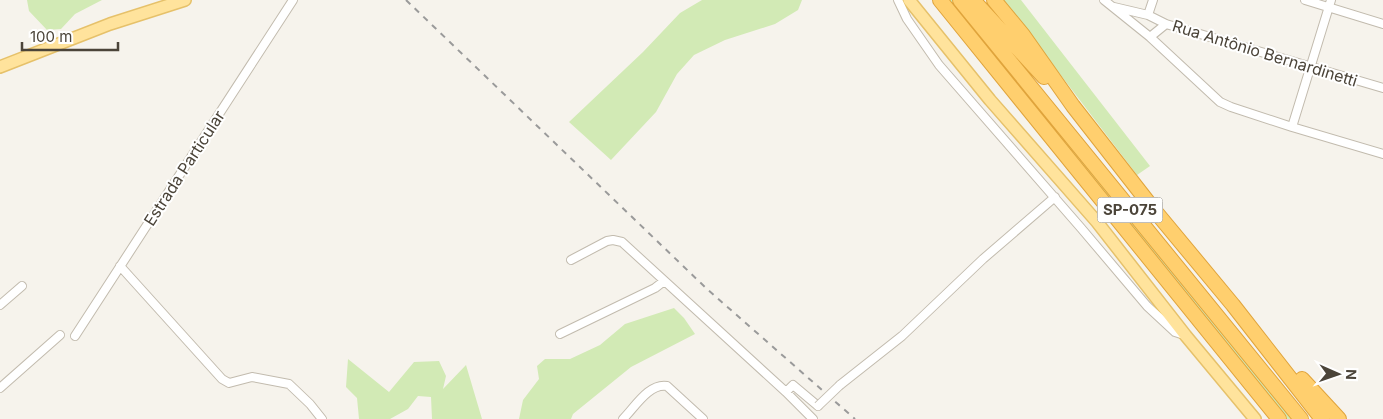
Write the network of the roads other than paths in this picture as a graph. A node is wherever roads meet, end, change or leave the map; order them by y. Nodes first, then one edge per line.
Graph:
1 (161, 0) edge
2 (184, 0) edge
3 (293, 0) edge
4 (898, 0) edge
5 (909, 0) edge
6 (940, 0) edge
7 (960, 0) edge
8 (973, 0) edge
9 (994, 0) edge
10 (1104, 0) edge
11 (1153, 0) edge
12 (1305, 0) edge
13 (1330, 4) edge
14 (1112, 7) junction
15 (1148, 15) junction
16 (1166, 24) junction
17 (1383, 24) edge
18 (1150, 37) junction
19 (0, 59) edge
20 (1311, 66) junction
21 (0, 67) edge
22 (1383, 88) edge
23 (1072, 106) junction
24 (1292, 127) junction
25 (1383, 154) edge
26 (1055, 197) junction
27 (571, 260) dead end
28 (120, 266) junction
29 (664, 281) junction
30 (22, 286) dead end
31 (0, 305) edge
32 (1233, 305) junction
33 (560, 334) dead end
34 (60, 335) dead end
35 (75, 336) dead end
36 (1186, 336) junction
37 (0, 388) edge
38 (786, 392) junction
39 (322, 419) edge
40 (623, 419) edge
41 (703, 419) edge
42 (813, 419) edge
43 (1255, 419) edge
44 (1279, 419) edge
45 (1301, 419) edge
46 (1322, 419) edge
47 (1339, 419) edge

1 - 19 main road
2 - 21 main road
3 - 28 street, Estrada Particular
4 - 26 street
5 - 36 main road
6 - 44 highway, SP-075
7 - 45 highway, SP-075
8 - 23 highway
9 - 23 highway
10 - 14 street
11 - 15 street
12 - 13 street
13 - 17 street
13 - 20 street
14 - 15 street, Rua Antônio Bernardinetti
14 - 18 street
15 - 16 street, Rua Antônio Bernardinetti
16 - 18 street
16 - 20 street, Rua Antônio Bernardinetti
18 - 24 street
20 - 22 street, Rua Antônio Bernardinetti
20 - 24 street
23 - 32 highway
24 - 25 street
26 - 36 street
26 - 38 street, bridge
27 - 29 street
28 - 35 street, Estrada Particular
28 - 39 street
29 - 33 street
29 - 38 street
30 - 31 street
32 - 46 highway
32 - 47 highway
34 - 37 street
36 - 43 main road
38 - 42 street
40 - 41 street

